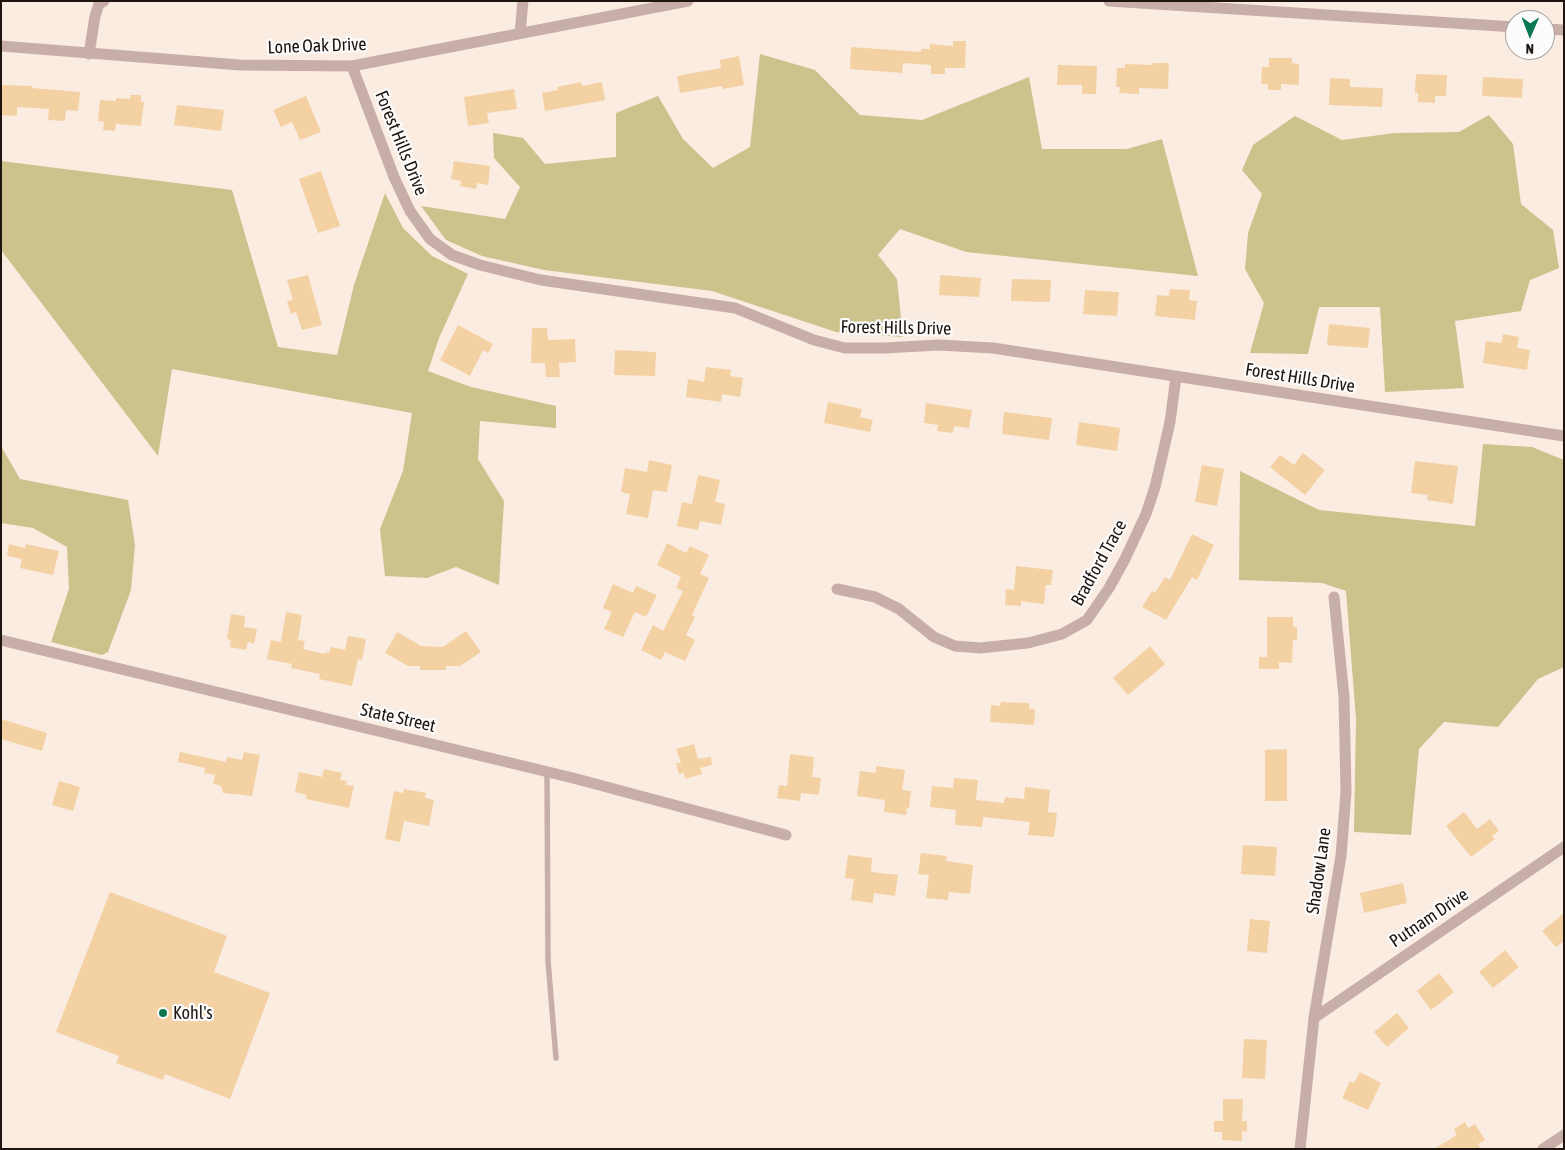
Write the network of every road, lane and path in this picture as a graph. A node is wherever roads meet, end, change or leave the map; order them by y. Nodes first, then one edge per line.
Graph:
1 (104, 1) edge
2 (523, 1) edge
3 (688, 1) edge
4 (1109, 1) edge
5 (1505, 26) edge
6 (520, 33) junction
7 (1, 46) edge
8 (89, 54) junction
9 (352, 66) junction
10 (1176, 376) junction
11 (1564, 436) edge
12 (837, 589) dead end
13 (1334, 597) dead end
14 (1, 640) edge
15 (547, 771) junction
16 (786, 835) dead end
17 (1564, 847) edge
18 (1314, 1018) junction
19 (556, 1058) dead end
20 (1564, 1135) edge
21 (1300, 1149) edge
22 (1543, 1149) edge

1 - 8 street
2 - 6 street
3 - 6 street, Lone Oak Drive
4 - 5 street
6 - 9 street, Lone Oak Drive
7 - 8 street, Lone Oak Drive
8 - 9 street, Lone Oak Drive
9 - 10 street, Forest Hills Drive
10 - 11 street, Forest Hills Drive
10 - 12 street, Bradford Trace
13 - 18 street, Shadow Lane
14 - 15 street, State Street
15 - 16 street, State Street
15 - 19 lane
17 - 18 street, Putnam Drive
18 - 21 street, Shadow Lane
20 - 22 street

